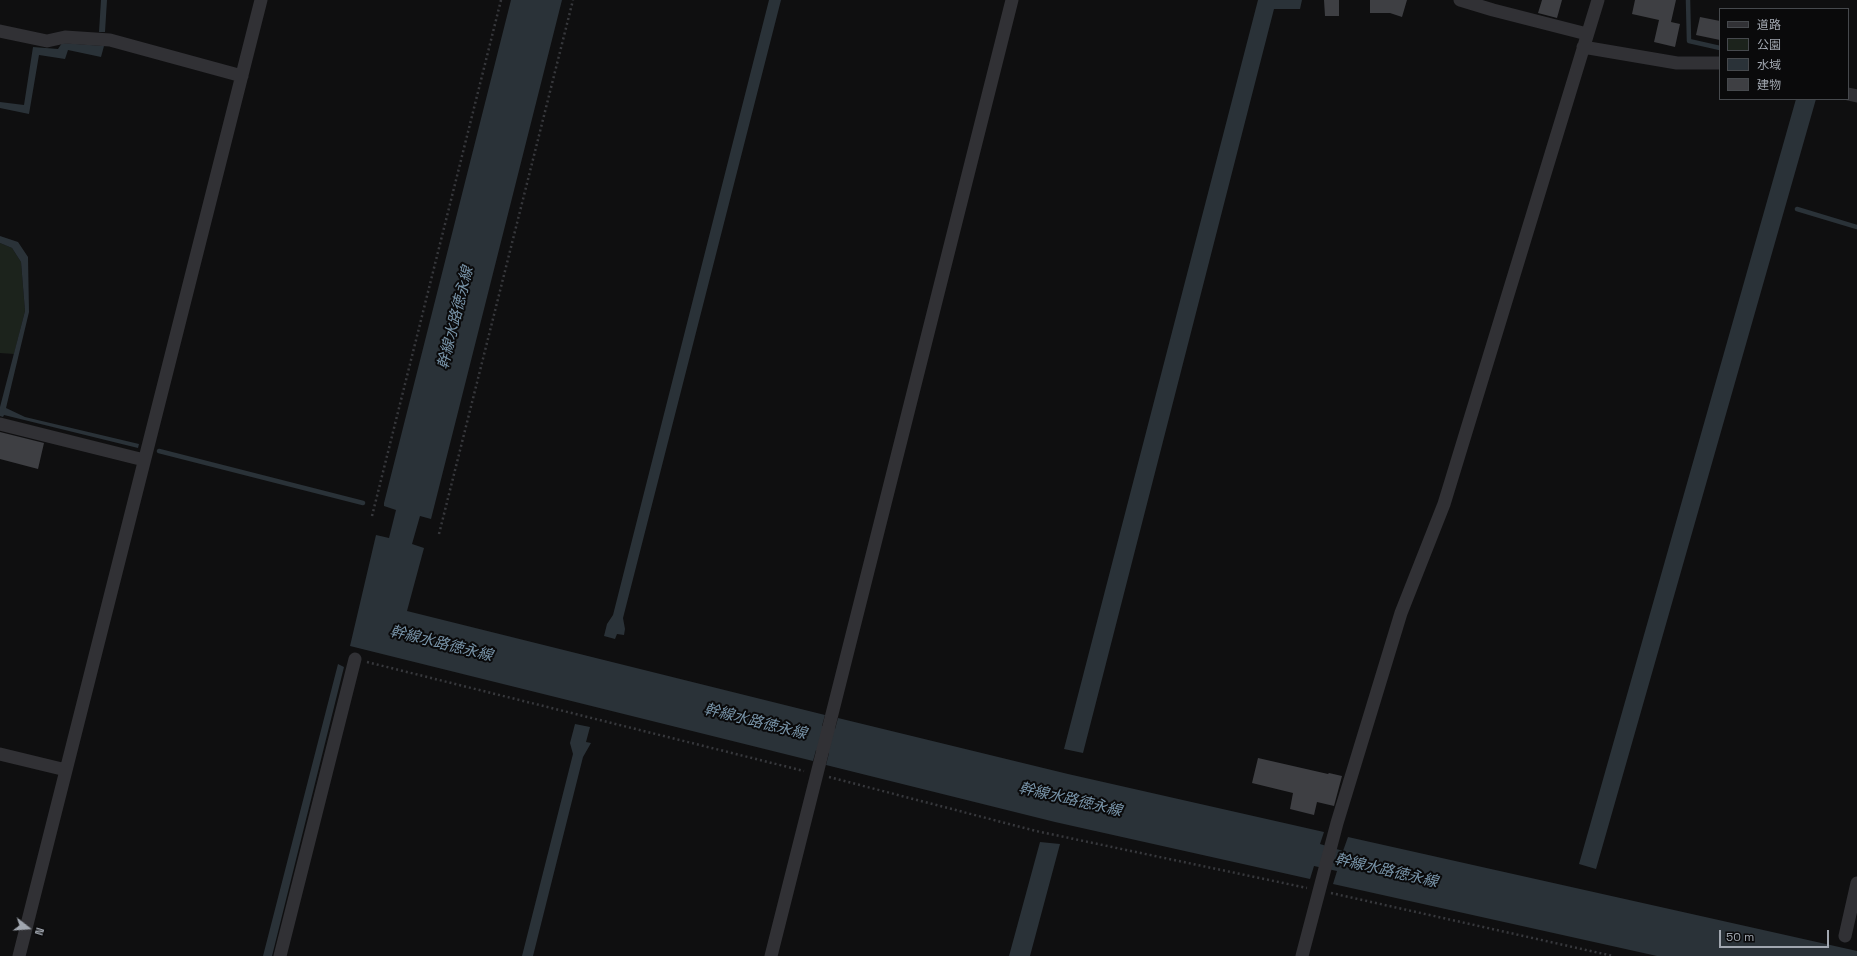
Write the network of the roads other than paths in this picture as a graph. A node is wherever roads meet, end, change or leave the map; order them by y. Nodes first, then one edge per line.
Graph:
1 (261, 0) edge
2 (1012, 0) edge
3 (1460, 0) edge
4 (1598, 0) edge
5 (1494, 5) edge
6 (0, 31) edge
7 (1587, 34) junction
8 (1583, 47) junction
9 (1719, 63) edge
10 (242, 76) junction
11 (0, 424) edge
12 (144, 460) junction
13 (354, 659) road end
14 (0, 754) edge
15 (66, 770) junction
16 (1857, 883) edge
17 (1845, 936) dead end
18 (19, 956) edge
19 (280, 956) edge
20 (771, 956) edge
21 (1302, 956) edge

1 - 10 street
2 - 20 street
3 - 5 street
4 - 7 street
5 - 7 street
6 - 10 street
7 - 8 street
8 - 9 street
8 - 21 street
10 - 12 street
11 - 12 street
12 - 15 street
13 - 19 street
14 - 15 street
15 - 18 street
16 - 17 street

